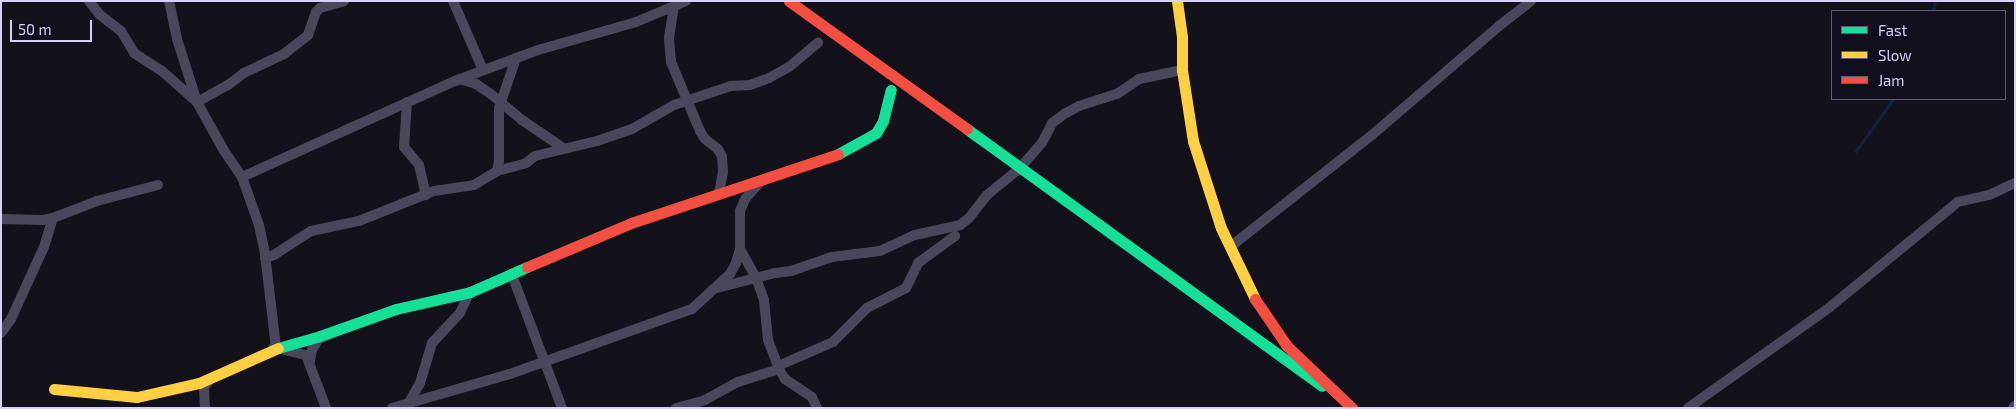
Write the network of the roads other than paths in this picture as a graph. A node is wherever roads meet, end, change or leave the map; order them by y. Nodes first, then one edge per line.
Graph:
1 (89, 1) edge
2 (169, 1) edge
3 (344, 1) edge
4 (453, 1) edge
5 (686, 1) edge
6 (789, 1) edge
7 (1178, 1) edge
8 (1531, 1) edge
9 (674, 6) junction
10 (818, 43) dead end
11 (516, 58) junction
12 (483, 70) junction
13 (1182, 70) junction
14 (459, 79) junction
15 (891, 90) dead end
16 (688, 101) junction
17 (197, 102) junction
18 (407, 102) junction
19 (501, 102) junction
20 (563, 148) junction
21 (1020, 168) junction
22 (496, 171) junction
23 (242, 177) junction
24 (763, 179) junction
25 (2015, 184) edge
26 (158, 185) dead end
27 (719, 192) junction
28 (426, 195) junction
29 (53, 218) junction
30 (1, 219) edge
31 (955, 236) dead end
32 (1230, 247) junction
33 (740, 248) junction
34 (265, 258) junction
35 (512, 275) junction
36 (756, 278) junction
37 (713, 289) junction
38 (470, 292) junction
39 (1, 333) edge
40 (320, 336) junction
41 (275, 348) junction
42 (310, 361) junction
43 (545, 361) junction
44 (779, 368) junction
45 (211, 377) junction
46 (54, 389) dead end
47 (408, 404) junction
48 (1348, 405) edge
49 (324, 407) edge
50 (205, 408) edge
51 (392, 408) edge
52 (562, 408) edge
53 (676, 408) edge
54 (817, 408) edge
55 (1688, 408) edge

1 - 17 street
2 - 17 street
3 - 17 street
4 - 12 street
5 - 9 street
6 - 21 main road
7 - 13 main road
8 - 32 street
9 - 11 street
9 - 16 street
10 - 16 street
11 - 12 street
11 - 19 street
12 - 14 street
13 - 21 street
13 - 32 main road
14 - 18 street
14 - 19 street
15 - 24 main road
16 - 20 street
16 - 27 street
17 - 23 street
18 - 23 street
18 - 28 street
19 - 20 street
19 - 22 street
20 - 22 street
21 - 36 street
21 - 48 main road
22 - 28 street
23 - 34 street
24 - 27 main road
24 - 33 street
25 - 55 street
26 - 29 street
27 - 35 main road
28 - 34 street
29 - 30 street
29 - 39 street
31 - 44 street
32 - 48 main road
33 - 36 street
33 - 37 street
34 - 41 street
35 - 38 main road
35 - 43 street
36 - 37 street
36 - 44 street
37 - 43 street
38 - 40 main road
38 - 47 street
40 - 41 main road
40 - 42 street
41 - 42 street
41 - 45 main road
42 - 49 street
43 - 47 street
43 - 52 street
44 - 53 street
44 - 54 street
45 - 46 main road
45 - 50 street
47 - 51 street

